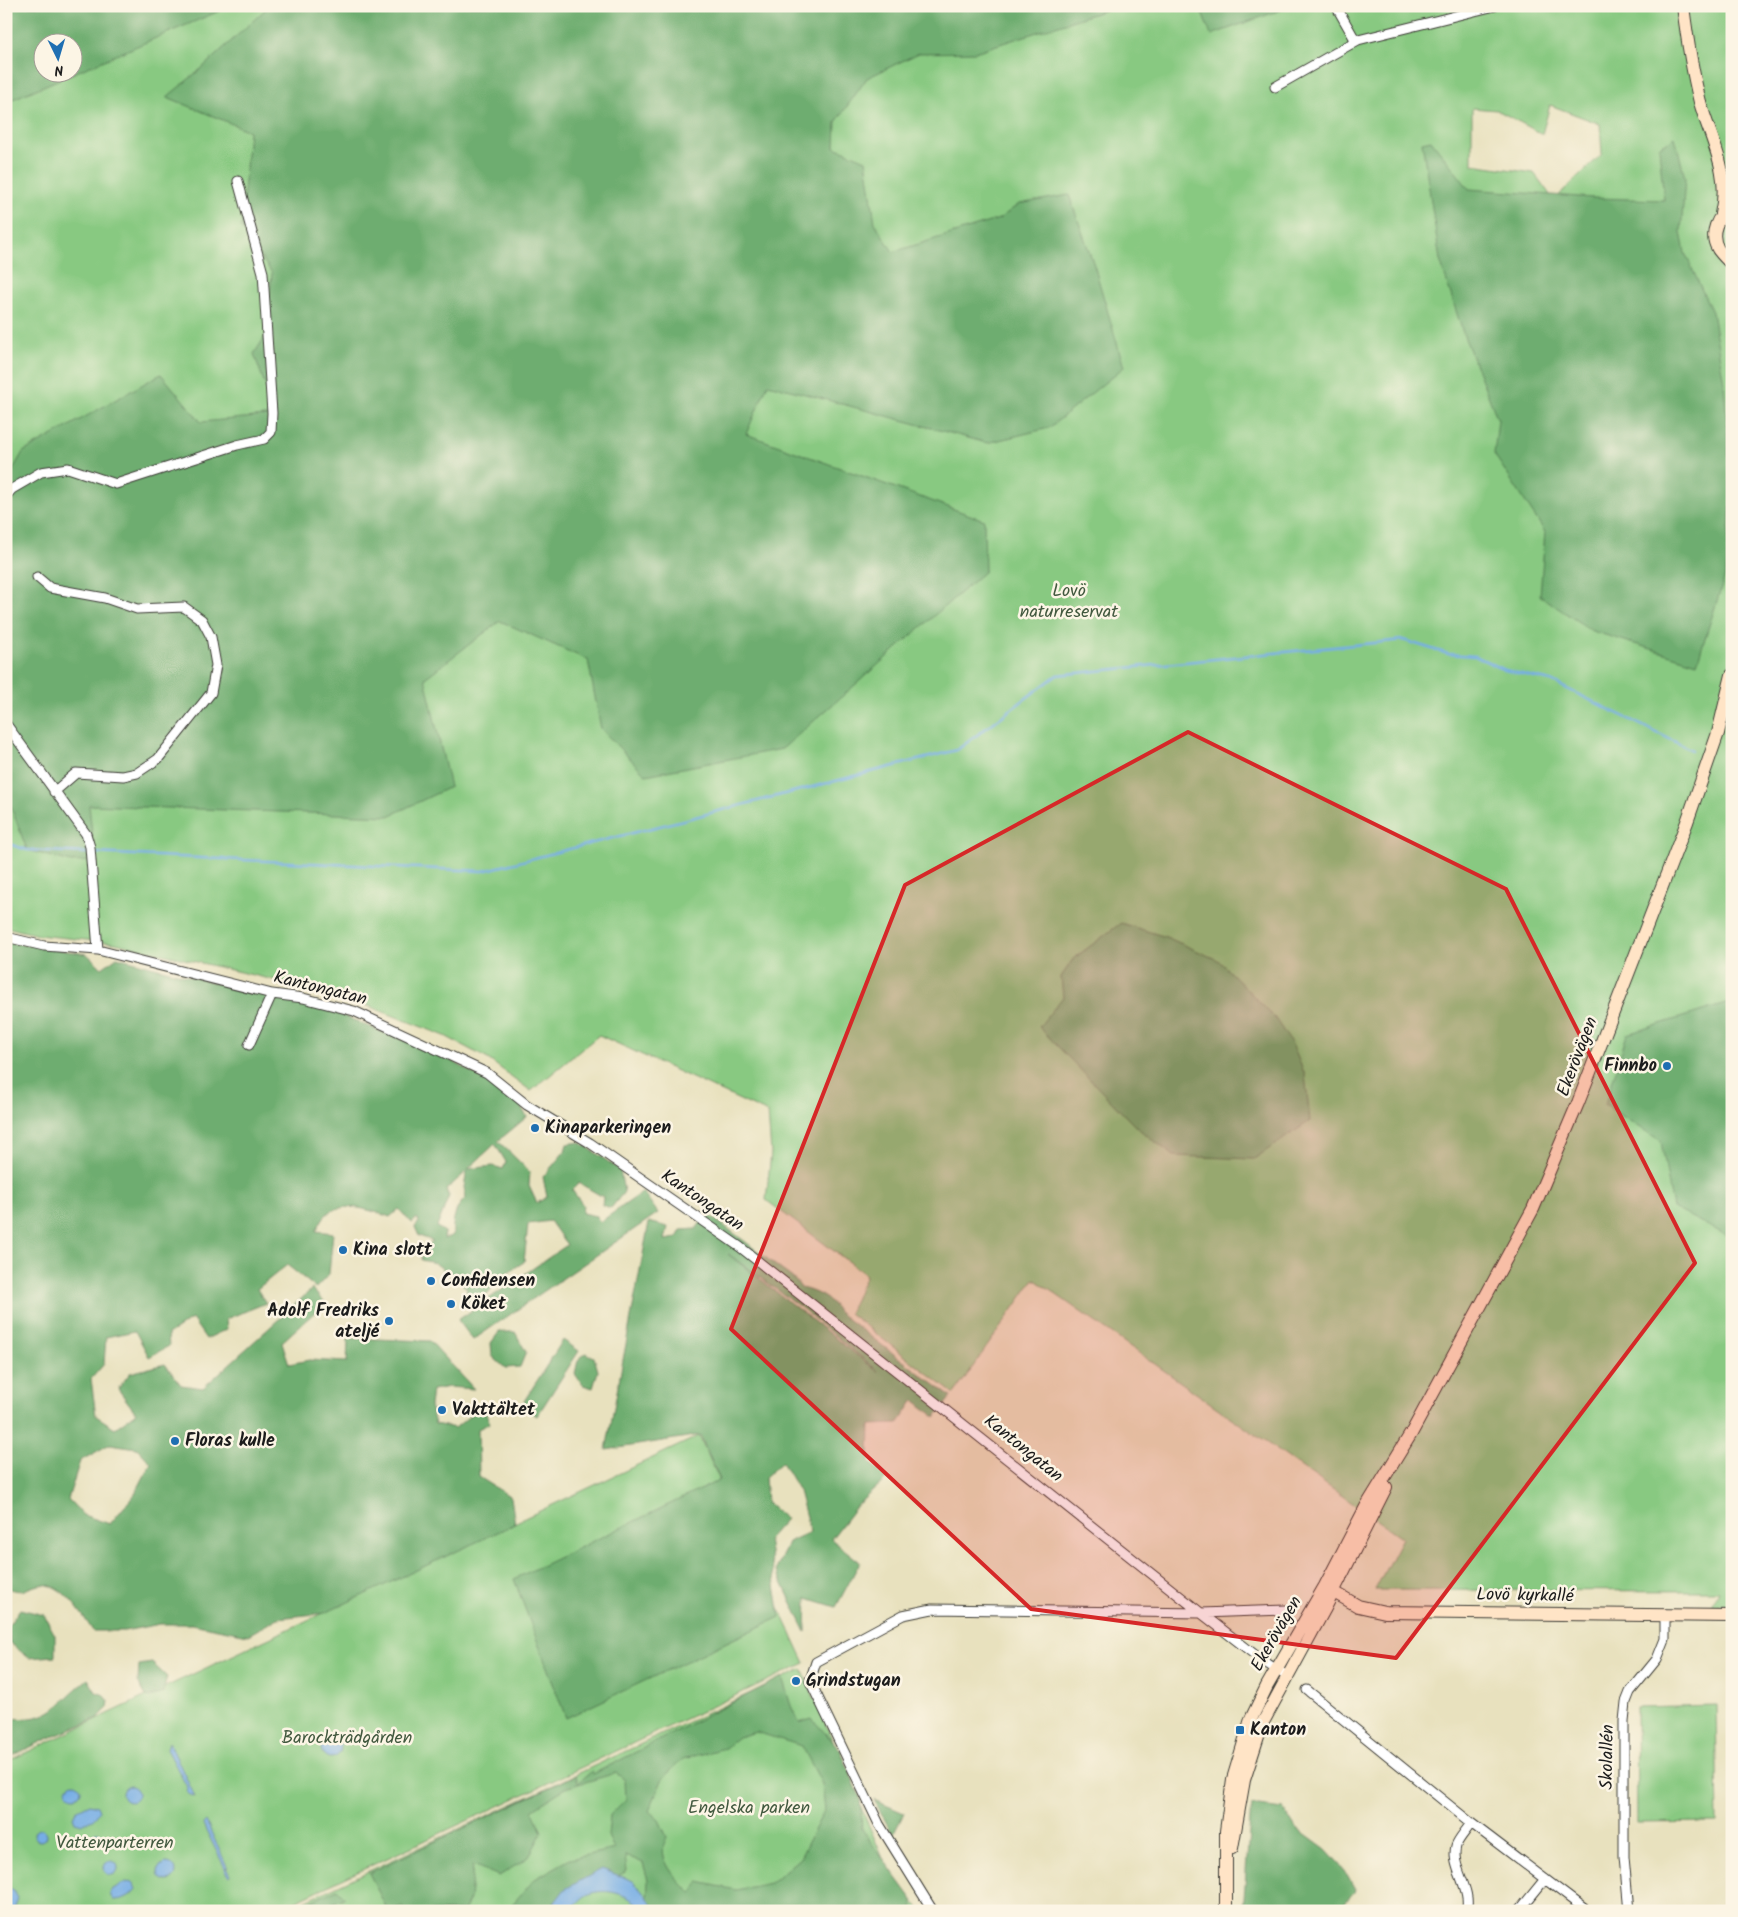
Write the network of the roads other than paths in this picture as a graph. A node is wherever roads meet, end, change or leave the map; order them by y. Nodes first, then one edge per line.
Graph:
1 (1336, 6) edge
2 (1495, 6) edge
3 (1683, 6) edge
4 (1358, 40) junction
5 (1275, 87) dead end
6 (1723, 172) junction
7 (238, 181) dead end
8 (1732, 183) edge
9 (1726, 211) edge
10 (1731, 262) edge
11 (6, 496) edge
12 (37, 577) dead end
13 (1732, 675) edge
14 (6, 724) edge
15 (54, 792) junction
16 (6, 937) edge
17 (98, 950) junction
18 (272, 994) junction
19 (249, 1046) dead end
20 (1329, 1589) junction
21 (1286, 1610) dead end
22 (1201, 1613) junction
23 (1664, 1616) junction
24 (1732, 1616) edge
25 (1282, 1672) junction
26 (1307, 1690) dead end
27 (1471, 1823) junction
28 (1544, 1879) junction
29 (934, 1911) edge
30 (1226, 1911) edge
31 (1466, 1911) edge
32 (1519, 1911) edge
33 (1587, 1911) edge
34 (1629, 1911) edge

1 - 4 street
2 - 4 street
3 - 6 main road
4 - 5 street
6 - 8 main road
6 - 9 main road
7 - 11 street
9 - 10 main road
12 - 15 street
13 - 20 main road, Ekerövägen
14 - 15 street
15 - 17 street
16 - 17 street, Kantongatan
17 - 18 street, Kantongatan
18 - 19 street
18 - 22 street, Kantongatan
20 - 23 main road, Lovö kyrkallé
20 - 25 main road, Ekerövägen
21 - 22 street
22 - 25 street, Kantongatan
22 - 29 street
23 - 24 main road, Lovö kyrkallé
23 - 34 street, Skolallén
25 - 30 main road, Ekerövägen
26 - 27 street
27 - 28 street
27 - 31 street
28 - 32 street
28 - 33 street

